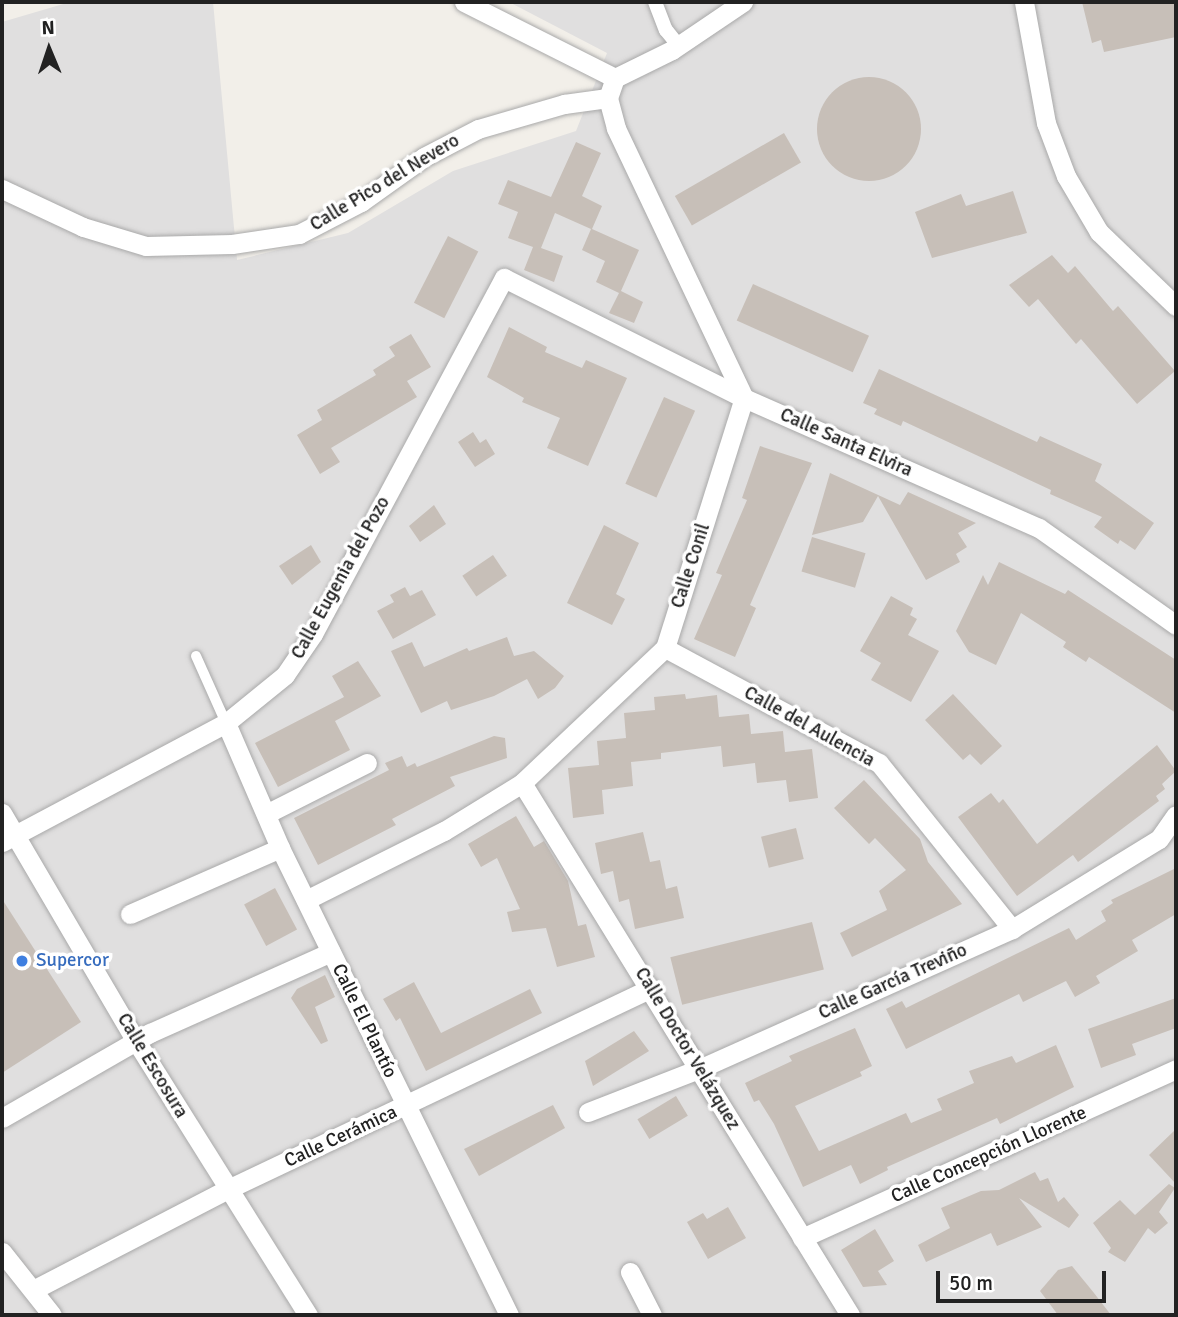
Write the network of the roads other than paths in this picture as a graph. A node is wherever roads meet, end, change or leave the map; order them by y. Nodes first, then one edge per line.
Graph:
1 (464, 2) edge
2 (656, 2) edge
3 (743, 2) edge
4 (1024, 2) edge
5 (679, 46) junction
6 (615, 78) junction
7 (608, 98) junction
8 (2, 189) edge
9 (504, 278) joint
10 (1176, 306) edge
11 (744, 398) junction
12 (1176, 625) edge
13 (664, 648) junction
14 (196, 656) dead end
15 (226, 723) junction
16 (367, 763) dead end
17 (522, 783) junction
18 (2, 813) edge
19 (265, 814) junction
20 (1176, 815) edge
21 (9, 839) edge
22 (280, 848) junction
23 (306, 900) junction
24 (130, 914) dead end
25 (1012, 929) junction
26 (331, 952) junction
27 (651, 988) junction
28 (136, 1041) junction
29 (699, 1069) junction
30 (1176, 1069) edge
31 (405, 1108) junction
32 (587, 1112) dead end
33 (2, 1118) edge
34 (228, 1189) junction
35 (802, 1238) junction
36 (2, 1252) edge
37 (630, 1272) dead end
38 (33, 1290) junction
39 (503, 1313) edge
40 (52, 1315) edge
41 (308, 1315) edge
42 (652, 1315) edge
43 (850, 1315) edge

1 - 6 street
2 - 5 street
3 - 5 street
4 - 10 street
5 - 6 street
6 - 7 street
7 - 8 street, Calle Pico del Nevero
7 - 11 street
9 - 11 street, Calle Santa Elvira
9 - 15 street, Calle Eugenia del Pozo
11 - 12 street, Calle Santa Elvira
11 - 13 street, Calle Conil
13 - 17 street, Calle Conil
13 - 25 street, Calle del Aulencia
14 - 15 lane
15 - 19 street, Calle El Plantío
15 - 21 street, Calle Eugenia del Pozo
16 - 19 street
17 - 23 street, Calle Conil
17 - 27 street, Calle Doctor Velázquez
18 - 21 street, Calle Escosura
19 - 22 street, Calle El Plantío
20 - 25 street, Calle García Treviño
21 - 28 street, Calle Escosura
22 - 23 street, Calle El Plantío
22 - 24 street
23 - 26 street, Calle El Plantío
25 - 29 street, Calle García Treviño
26 - 28 street
26 - 31 street, Calle El Plantío
27 - 29 street, Calle Doctor Velázquez
27 - 31 street, Calle Cerámica
28 - 33 street
28 - 34 street, Calle Escosura
29 - 32 street, Calle García Treviño
29 - 35 street, Calle Doctor Velázquez
30 - 35 street, Calle Concepción Llorente
31 - 34 street, Calle Cerámica
31 - 39 street, Calle El Plantío
34 - 38 street, Calle Cerámica
34 - 41 street, Calle Escosura
35 - 43 street, Calle Doctor Velázquez
36 - 38 street
37 - 42 street
38 - 40 street

